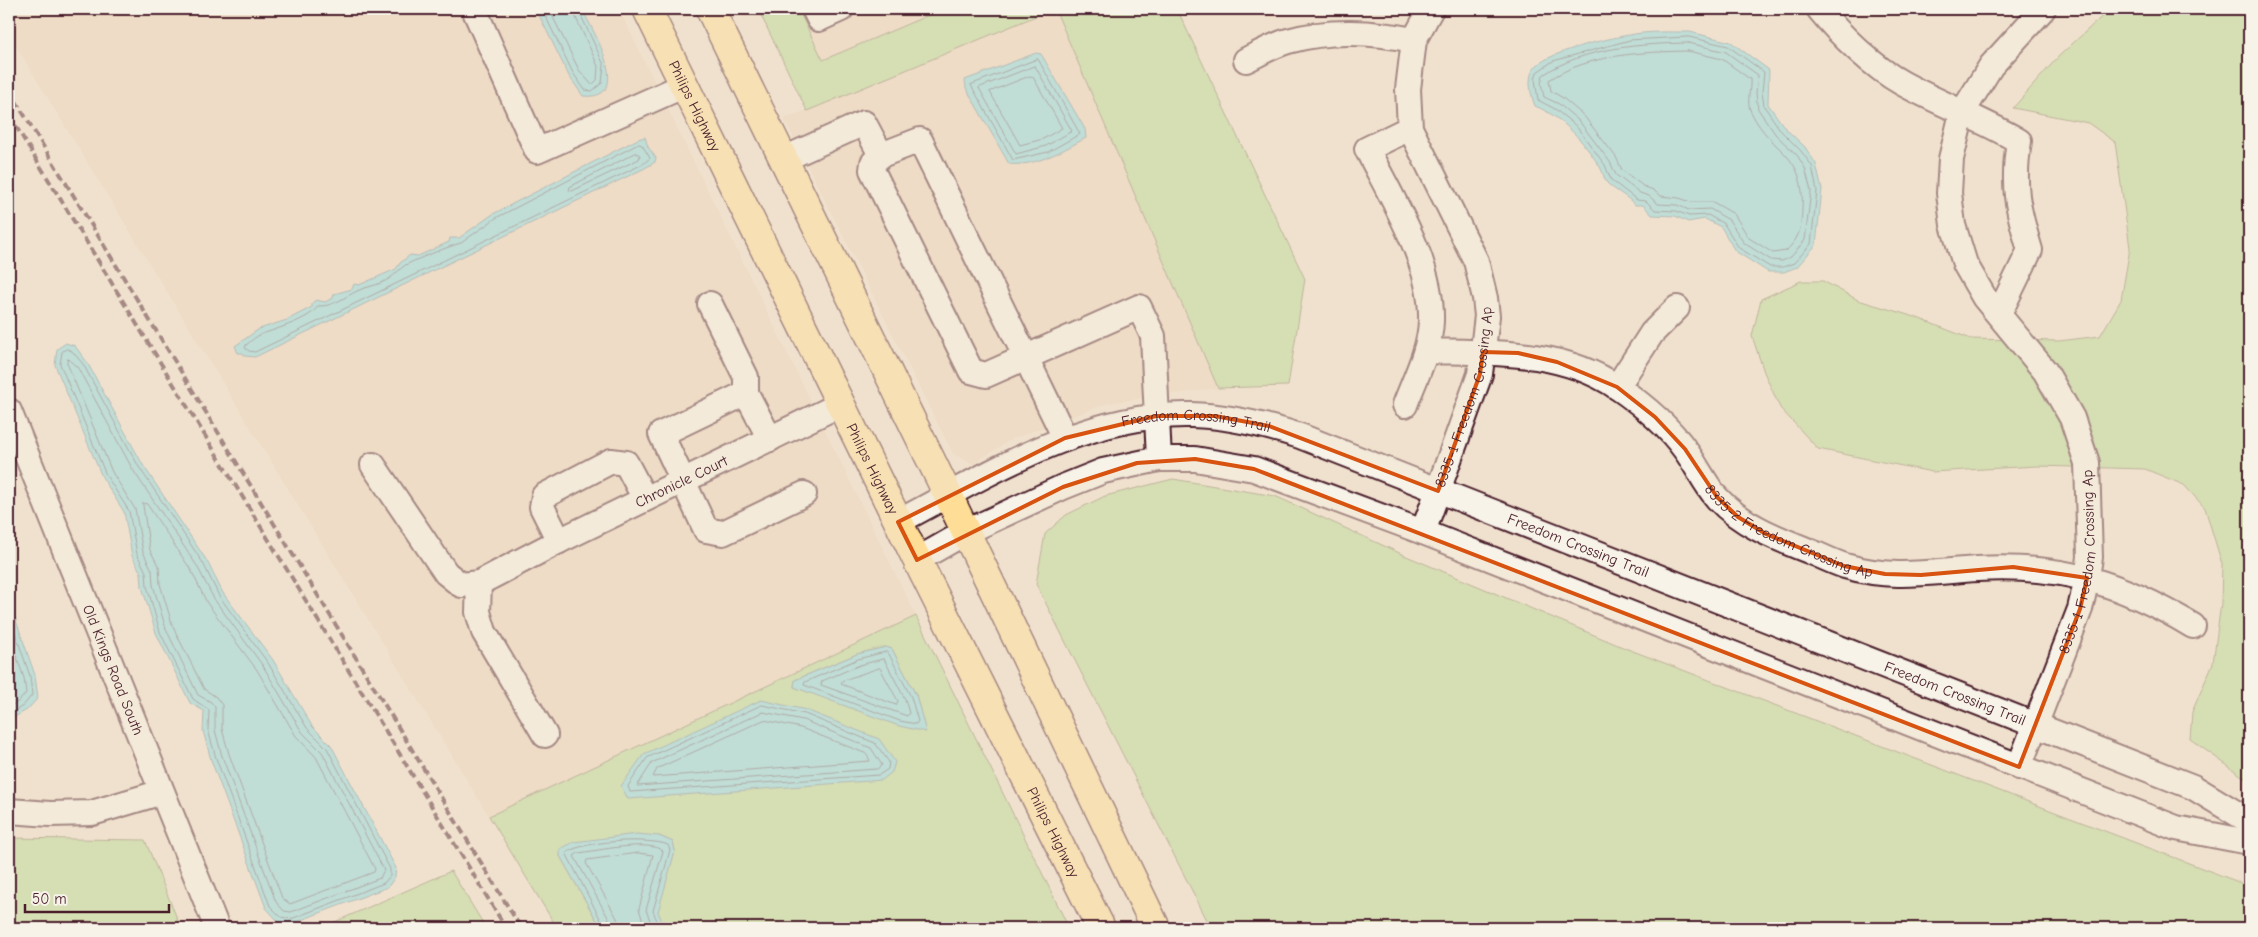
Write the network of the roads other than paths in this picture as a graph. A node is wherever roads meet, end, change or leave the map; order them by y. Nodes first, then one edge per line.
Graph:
1 (474, 9) edge
2 (647, 9) edge
3 (710, 9) edge
4 (814, 9) edge
5 (841, 9) edge
6 (1431, 9) edge
7 (1819, 9) edge
8 (2043, 9) edge
9 (1414, 40) junction
10 (1246, 60) dead end
11 (684, 85) junction
12 (1962, 113) junction
13 (1410, 128) junction
14 (881, 155) junction
15 (784, 159) junction
16 (710, 304) dead end
17 (1677, 308) dead end
18 (1998, 314) junction
19 (1426, 350) junction
20 (1483, 352) junction
21 (1028, 358) junction
22 (1617, 387) junction
23 (746, 393) junction
24 (841, 404) junction
25 (1405, 405) dead end
26 (9, 412) edge
27 (1156, 416) junction
28 (1065, 438) junction
29 (770, 439) junction
30 (1159, 460) junction
31 (373, 466) dead end
32 (684, 481) junction
33 (1438, 491) junction
34 (804, 494) dead end
35 (948, 495) junction
36 (645, 499) junction
37 (898, 522) junction
38 (966, 532) junction
39 (1423, 532) junction
40 (559, 541) junction
41 (917, 560) junction
42 (2087, 578) junction
43 (479, 583) junction
44 (2193, 626) dead end
45 (2036, 725) junction
46 (545, 735) dead end
47 (2020, 767) junction
48 (162, 792) junction
49 (9, 811) edge
50 (2249, 821) edge
51 (2249, 842) edge
52 (217, 928) edge
53 (1101, 928) edge
54 (1156, 928) edge

1 - 11 street
2 - 11 main road, Philips Highway
3 - 15 main road
4 - 5 street
6 - 9 street, 8335-1 Freedom Crossing Ap
7 - 12 street
8 - 12 street, 8335-1 Freedom Crossing Ap
9 - 10 street
9 - 13 street, 8335-1 Freedom Crossing Ap
11 - 24 main road, Philips Highway
12 - 18 street, 8335-1 Freedom Crossing Ap
12 - 18 street
13 - 19 street
13 - 20 street, 8335-1 Freedom Crossing Ap
14 - 15 street
14 - 21 street
14 - 21 street
15 - 35 main road
16 - 23 street
17 - 22 street
18 - 42 street, 8335-1 Freedom Crossing Ap
19 - 20 street, 8335-2 Freedom Crossing Ap
19 - 25 street
20 - 22 street, 8335-2 Freedom Crossing Ap
20 - 33 street, 8335-1 Freedom Crossing Ap
21 - 27 street
21 - 28 street
22 - 42 street, 8335-2 Freedom Crossing Ap
23 - 29 street
23 - 32 street
24 - 29 street, Chronicle Court
24 - 37 main road, Philips Highway
26 - 48 street, Old Kings Road South
27 - 28 street, Freedom Crossing Trail
27 - 30 street
27 - 33 street, Freedom Crossing Trail
28 - 35 street, Freedom Crossing Trail
29 - 32 street, Chronicle Court
30 - 38 street
30 - 39 street
31 - 43 street
32 - 34 street
32 - 36 street, Chronicle Court
33 - 39 street, 8335-1 Freedom Crossing Ap
33 - 45 street, Freedom Crossing Trail
35 - 37 street, Freedom Crossing Trail
35 - 38 main road
36 - 40 street, Chronicle Court
36 - 40 street
37 - 41 main road, Philips Highway
38 - 41 street
38 - 54 main road
39 - 47 street
40 - 43 street, Chronicle Court
41 - 53 main road, Philips Highway
42 - 44 street, 8335-2 Freedom Crossing Ap
42 - 45 street, 8335-1 Freedom Crossing Ap
43 - 46 street
45 - 47 street, 8335-1 Freedom Crossing Ap
45 - 50 street, Freedom Crossing Trail
47 - 51 street
48 - 49 street
48 - 52 street, Old Kings Road South

